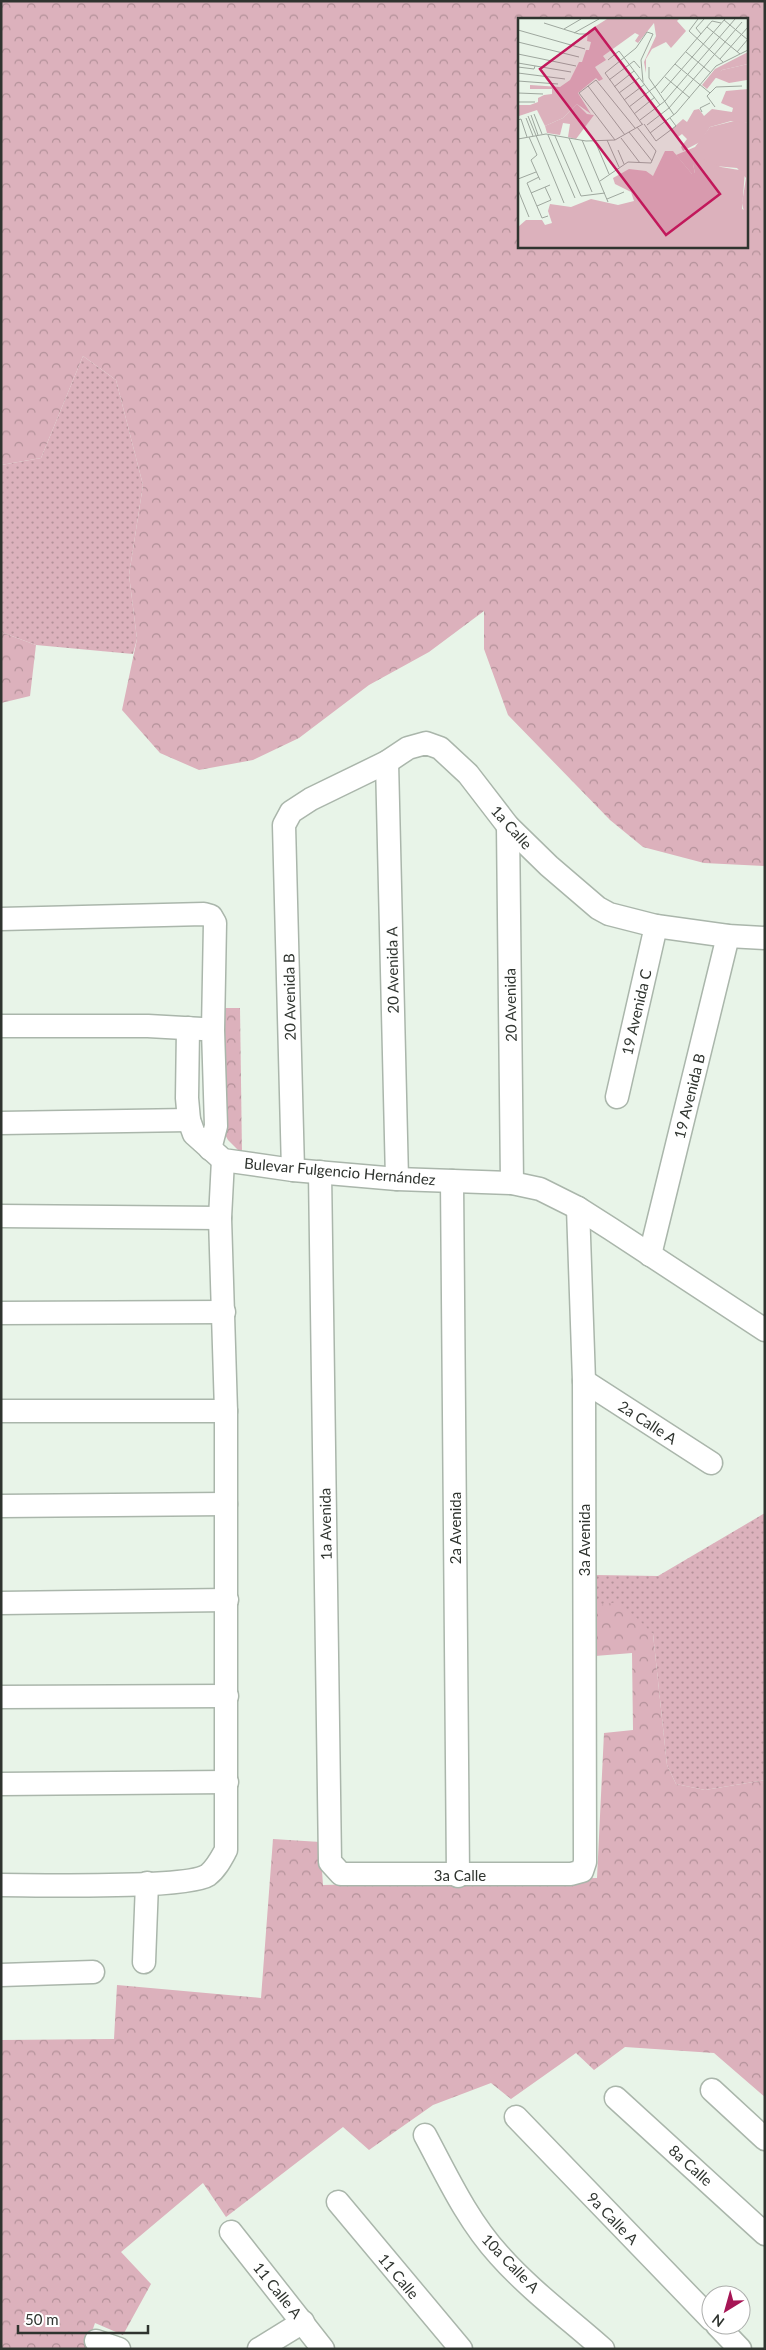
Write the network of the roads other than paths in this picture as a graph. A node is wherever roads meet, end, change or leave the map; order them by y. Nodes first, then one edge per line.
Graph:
1 (387, 762) junction
2 (284, 825) joint
3 (508, 826) junction
4 (1, 919) edge
5 (656, 926) junction
6 (728, 936) junction
7 (765, 938) edge
8 (1, 1026) edge
9 (188, 1028) junction
10 (213, 1030) junction
11 (617, 1097) dead end
12 (189, 1120) junction
13 (1, 1123) edge
14 (217, 1155) junction
15 (293, 1170) junction
16 (320, 1172) junction
17 (397, 1179) junction
18 (452, 1181) junction
19 (512, 1183) junction
20 (578, 1208) junction
21 (1, 1216) edge
22 (220, 1218) junction
23 (650, 1256) junction
24 (224, 1312) junction
25 (1, 1313) edge
26 (765, 1330) edge
27 (584, 1381) junction
28 (226, 1411) junction
29 (1, 1412) edge
30 (711, 1463) dead end
31 (226, 1504) junction
32 (1, 1506) edge
33 (227, 1600) junction
34 (1, 1602) edge
35 (227, 1696) junction
36 (1, 1697) edge
37 (227, 1782) junction
38 (1, 1784) edge
39 (582, 1871) joint
40 (337, 1872) joint
41 (458, 1876) junction
42 (147, 1883) junction
43 (1, 1885) edge
44 (144, 1962) dead end
45 (93, 1972) dead end
46 (1, 1975) edge
47 (712, 2090) dead end
48 (616, 2098) dead end
49 (516, 2116) dead end
50 (425, 2135) dead end
51 (765, 2139) edge
52 (338, 2202) dead end
53 (231, 2232) dead end
54 (765, 2234) edge
55 (701, 2309) edge
56 (303, 2322) junction
57 (727, 2335) edge
58 (259, 2349) edge
59 (323, 2349) edge
60 (461, 2349) edge
61 (603, 2349) edge
62 (740, 2349) edge

1 - 2 street, 1a Calle
1 - 3 street, 1a Calle
1 - 17 street, 20 Avenida A
2 - 15 street, 20 Avenida B
3 - 5 street, 1a Calle
3 - 19 street, 20 Avenida
4 - 10 street
5 - 6 street, 1a Calle
5 - 11 street, 19 Avenida C
6 - 7 street, 1a Calle
6 - 23 street, 19 Avenida B
8 - 9 street
9 - 10 street
9 - 12 street
10 - 14 street
12 - 13 street
12 - 14 street
14 - 15 street, Bulevar Fulgencio Hernández
14 - 22 street
15 - 16 street, Bulevar Fulgencio Hernández
16 - 17 street, Bulevar Fulgencio Hernández
16 - 40 street, 1a Avenida
17 - 18 street, Bulevar Fulgencio Hernández
18 - 19 street, Bulevar Fulgencio Hernández
18 - 41 street, 2a Avenida
19 - 20 street, Bulevar Fulgencio Hernández
20 - 23 street, Bulevar Fulgencio Hernández
20 - 27 street, 3a Avenida
21 - 22 street
22 - 24 street
23 - 26 street, Bulevar Fulgencio Hernández
24 - 25 street
24 - 28 street
27 - 30 street, 2a Calle A
27 - 39 street, 3a Avenida
28 - 29 street
28 - 31 street
31 - 32 street
31 - 33 street
33 - 34 street
33 - 35 street
35 - 36 street
35 - 37 street
37 - 38 street
37 - 42 street
39 - 41 street, 3a Calle
40 - 41 street, 3a Calle
42 - 43 street
42 - 44 street
45 - 46 street
47 - 51 street
48 - 54 street, 8a Calle
49 - 55 street, 9a Calle A
50 - 61 street, 10a Calle A
52 - 60 street, 11 Calle
53 - 56 street, 11 Calle A
56 - 58 street
56 - 59 street, 11 Calle A
57 - 62 street

